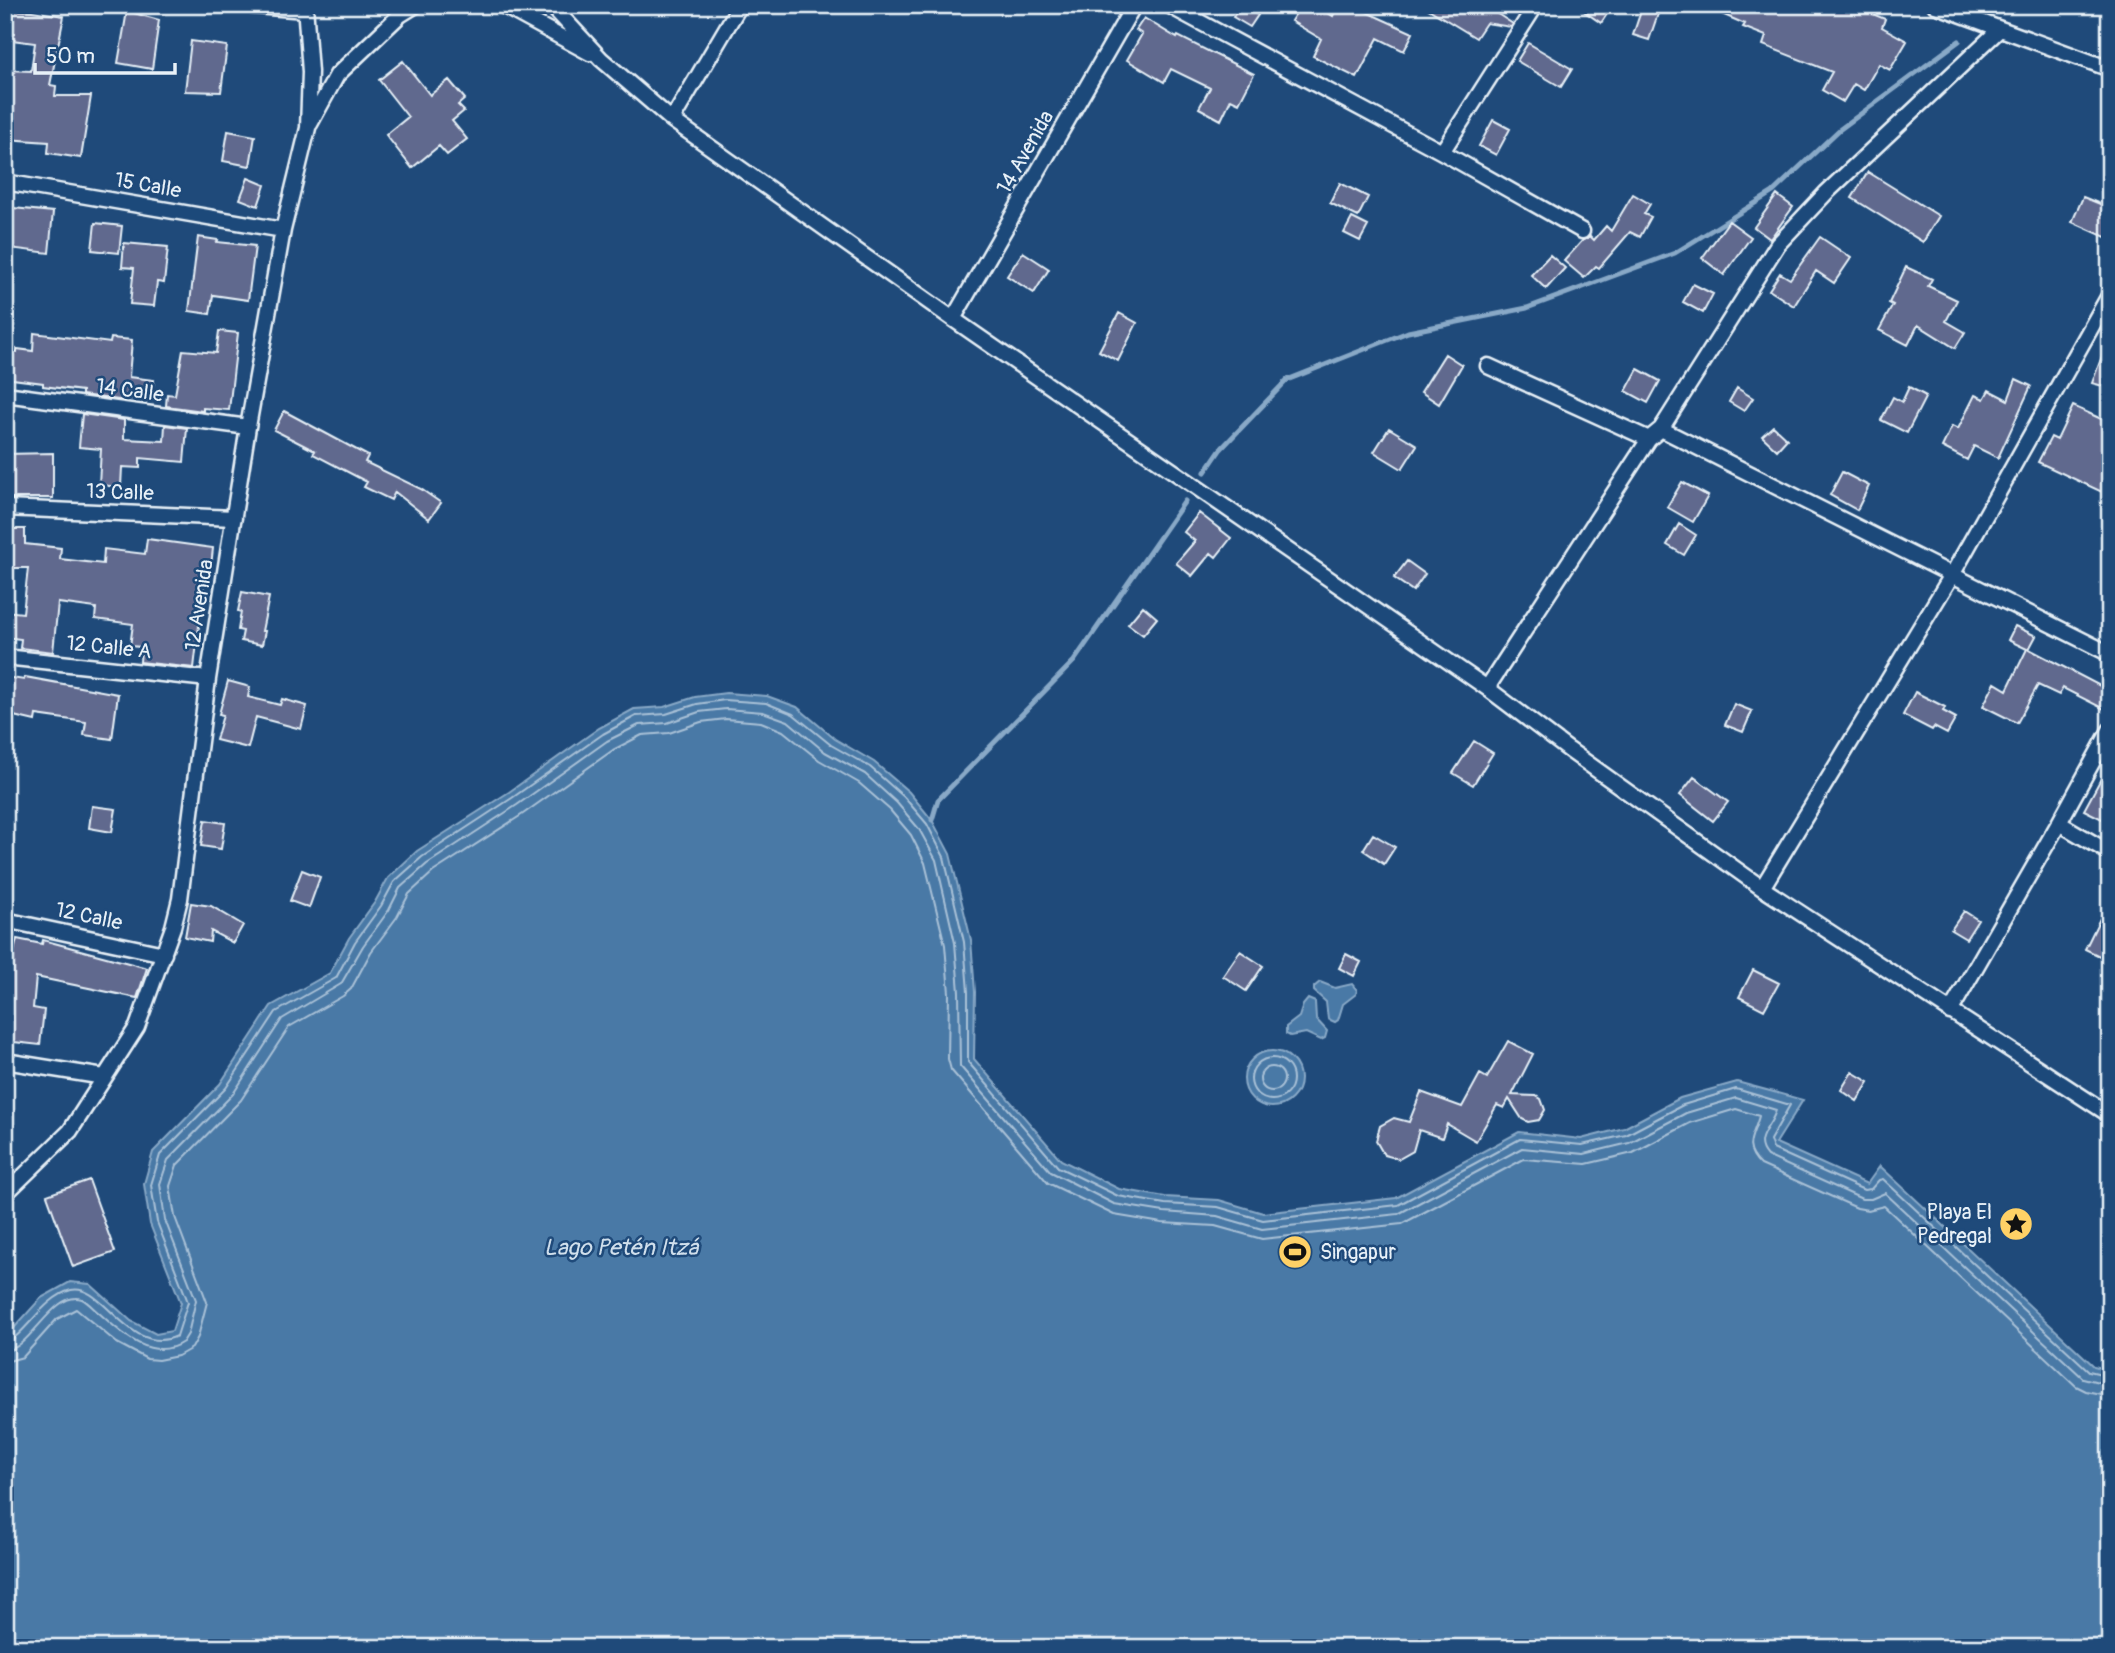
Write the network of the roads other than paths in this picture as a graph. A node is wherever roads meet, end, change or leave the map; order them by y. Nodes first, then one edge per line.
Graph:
1 (243, 5) edge
2 (415, 5) edge
3 (502, 5) edge
4 (551, 5) edge
5 (740, 5) edge
6 (1134, 5) edge
7 (1168, 5) edge
8 (1536, 5) edge
9 (1935, 5) edge
10 (305, 8) edge
11 (2000, 29) junction
12 (601, 59) junction
13 (2110, 69) edge
14 (672, 120) junction
15 (308, 128) junction
16 (1442, 152) junction
17 (5, 181) edge
18 (283, 230) junction
19 (1582, 231) dead end
20 (2110, 293) edge
21 (953, 319) junction
22 (1488, 366) dead end
23 (5, 394) edge
24 (248, 427) junction
25 (1661, 429) junction
26 (1649, 439) junction
27 (5, 509) edge
28 (234, 518) junction
29 (1952, 575) junction
30 (2110, 654) edge
31 (5, 657) edge
32 (208, 679) junction
33 (1488, 688) junction
34 (2110, 730) edge
35 (2059, 824) junction
36 (2110, 853) edge
37 (1762, 888) junction
38 (5, 919) edge
39 (164, 954) junction
40 (1950, 1012) junction
41 (5, 1061) edge
42 (104, 1077) junction
43 (2110, 1115) edge
44 (5, 1194) edge

1 - 10 street
2 - 15 street, 12 Avenida
3 - 12 street
4 - 12 street
5 - 14 street
6 - 21 street, 14 Avenida
7 - 16 street
8 - 16 street
9 - 11 street
10 - 15 street, 12 Avenida
11 - 13 street
11 - 25 street
12 - 14 street
14 - 21 street
15 - 18 street, 12 Avenida
16 - 19 street
17 - 18 street, 15 Calle
18 - 24 street, 12 Avenida
20 - 29 street
21 - 33 street
22 - 26 street
23 - 24 street, 14 Calle
24 - 28 street, 12 Avenida
25 - 26 street
25 - 29 street
26 - 33 street
27 - 28 street, 13 Calle
28 - 32 street, 12 Avenida
29 - 30 street
29 - 37 street
31 - 32 street, 12 Calle A
32 - 39 street, 12 Avenida
33 - 37 street
34 - 35 street
35 - 36 street
35 - 40 street
37 - 40 street
38 - 39 street, 12 Calle
39 - 42 street, 12 Avenida
40 - 43 street
41 - 42 street
42 - 44 street, 12 Avenida

